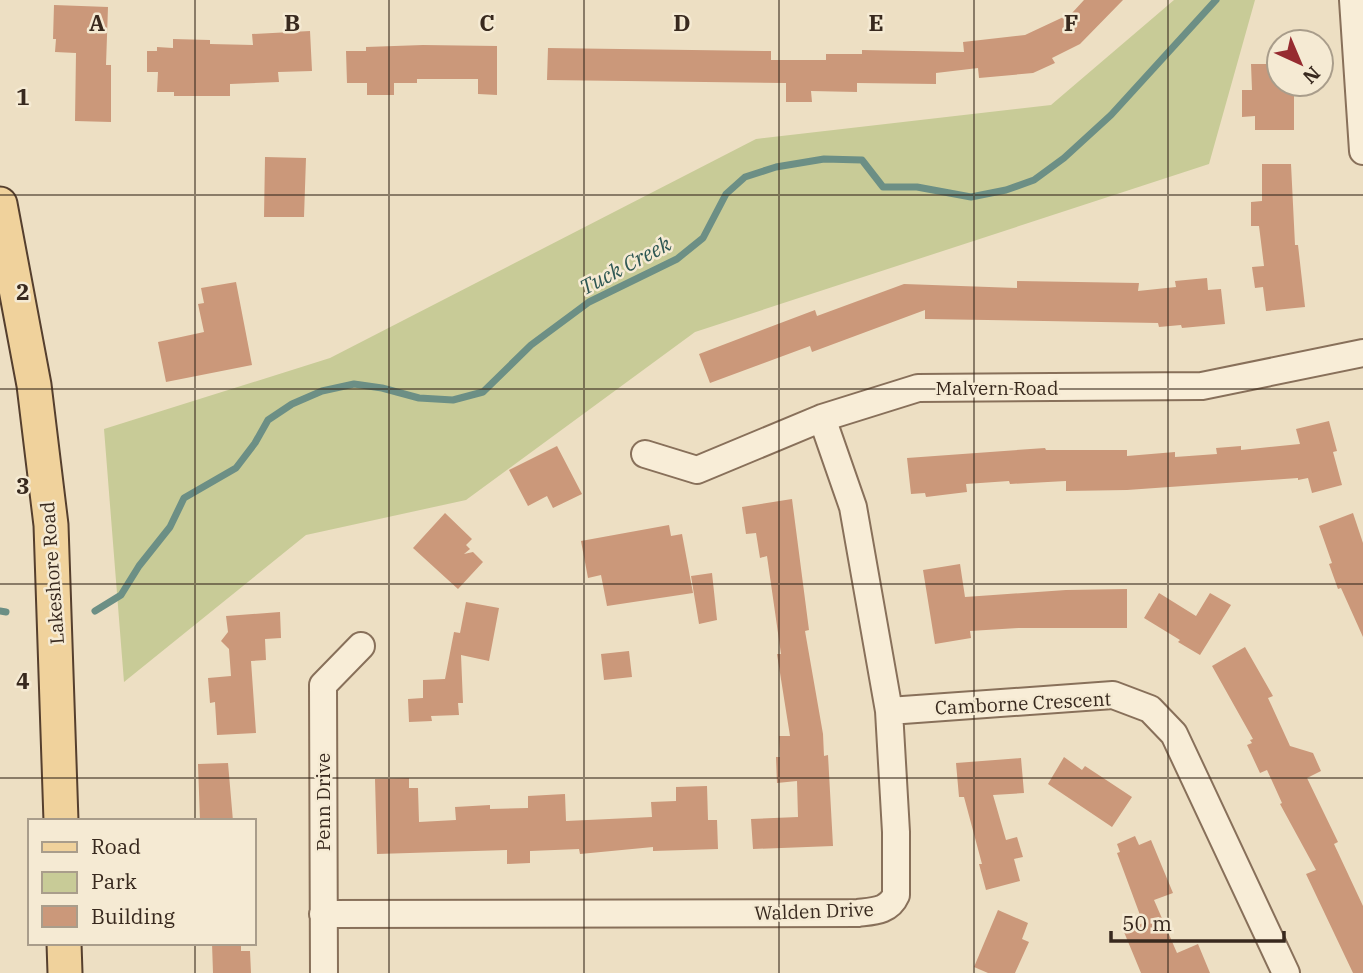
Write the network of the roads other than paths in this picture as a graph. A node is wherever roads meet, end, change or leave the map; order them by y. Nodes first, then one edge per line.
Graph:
1 (1353, 0) edge
2 (1363, 151) edge
3 (0, 204) edge
4 (1363, 353) edge
5 (821, 418) junction
6 (645, 454) dead end
7 (361, 646) dead end
8 (889, 711) junction
9 (61, 819) edge
10 (323, 914) junction
11 (64, 945) edge
12 (65, 973) edge
13 (324, 973) edge
14 (1286, 973) edge

1 - 2 street
3 - 9 main road, Lakeshore Road
4 - 5 street, Malvern Road
5 - 6 street, Malvern Road
5 - 8 street, Walden Drive
7 - 10 street, Penn Drive
8 - 10 street, Walden Drive
8 - 14 street, Camborne Crescent
10 - 13 street, Penn Drive
11 - 12 main road

